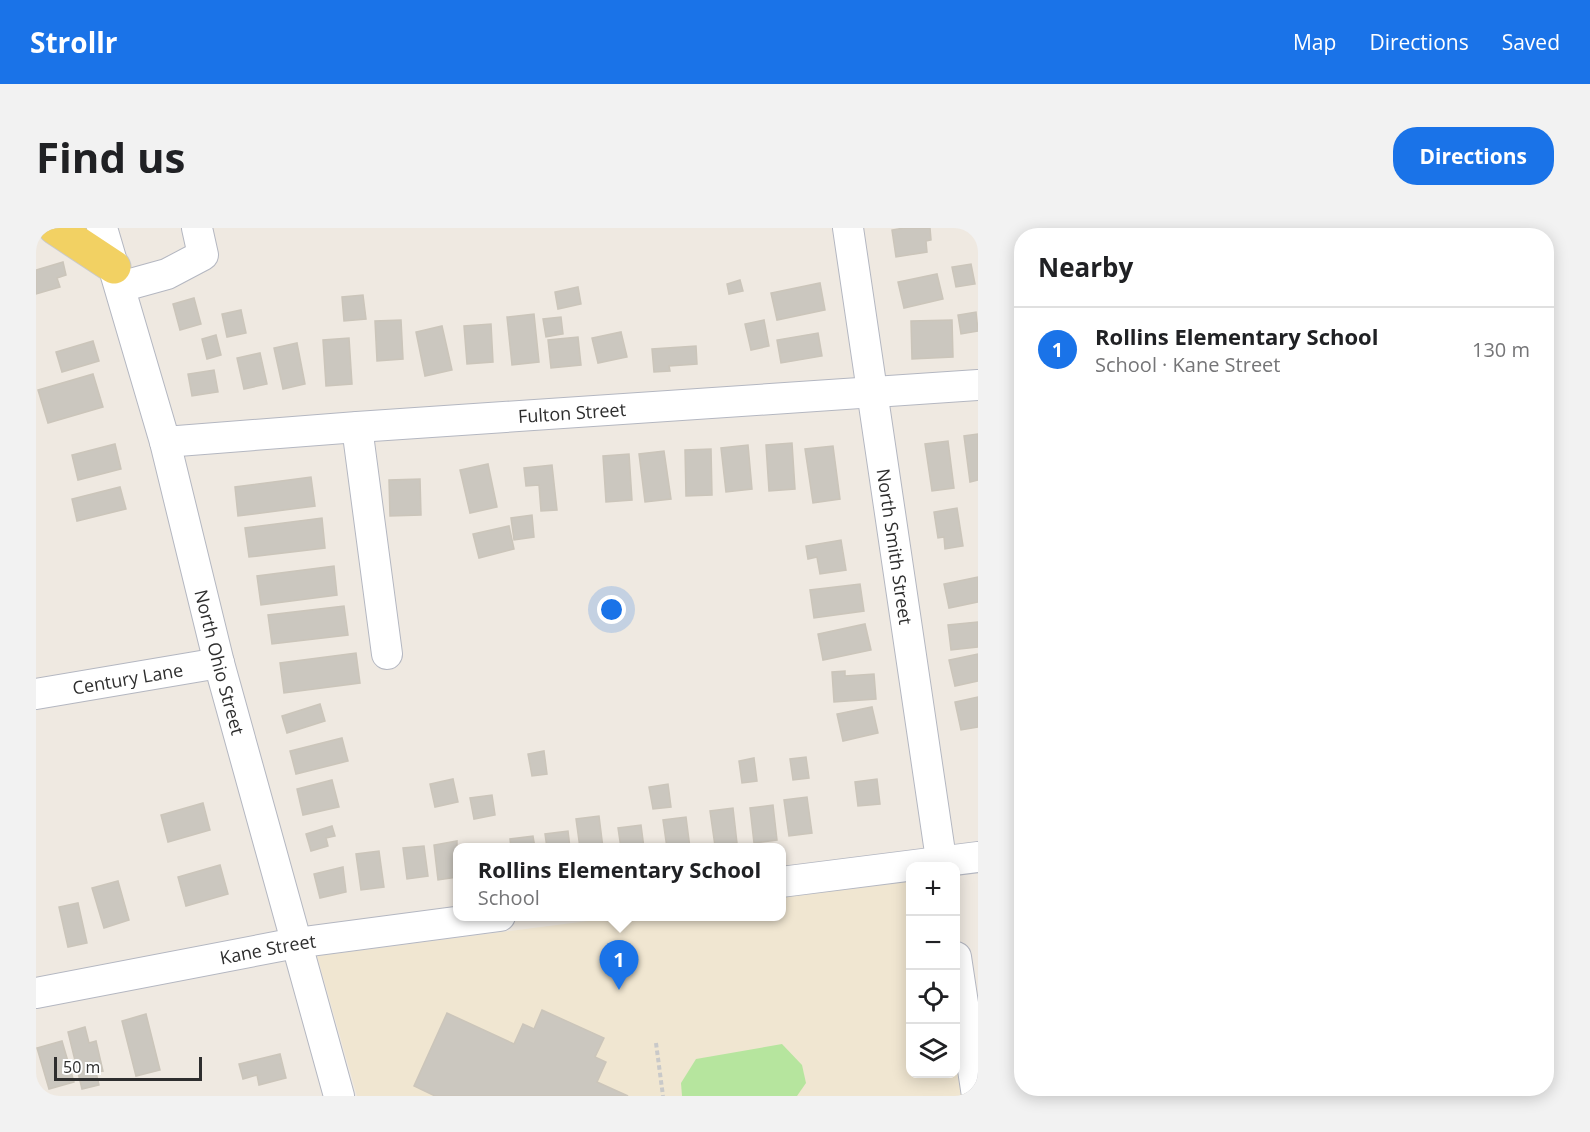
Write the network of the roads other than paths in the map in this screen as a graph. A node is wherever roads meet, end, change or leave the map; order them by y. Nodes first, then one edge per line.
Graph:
1 (55, 228) edge
2 (102, 228) edge
3 (196, 228) edge
4 (848, 228) edge
5 (117, 277) junction
6 (978, 386) edge
7 (871, 393) junction
8 (357, 427) junction
9 (165, 442) junction
10 (387, 654) dead end
11 (219, 663) junction
12 (36, 694) edge
13 (978, 857) edge
14 (941, 862) edge
15 (952, 862) edge
16 (906, 868) edge
17 (786, 881) edge
18 (462, 921) edge
19 (296, 943) junction
20 (958, 970) edge
21 (36, 993) edge
22 (339, 1096) edge
23 (977, 1096) edge

1 - 5 main road
2 - 5 street, North Ohio Street
3 - 5 street
4 - 7 street, North Smith Street
5 - 9 street, North Ohio Street
6 - 7 street, Fulton Street
7 - 8 street, Fulton Street
7 - 14 street, North Smith Street
8 - 9 street, Fulton Street
8 - 10 street
9 - 11 street, North Ohio Street
11 - 12 street, Century Lane
11 - 19 street, North Ohio Street
13 - 15 street
16 - 17 street
18 - 19 street, Kane Street
19 - 21 street, Kane Street
19 - 22 street, North Ohio Street
20 - 23 street

